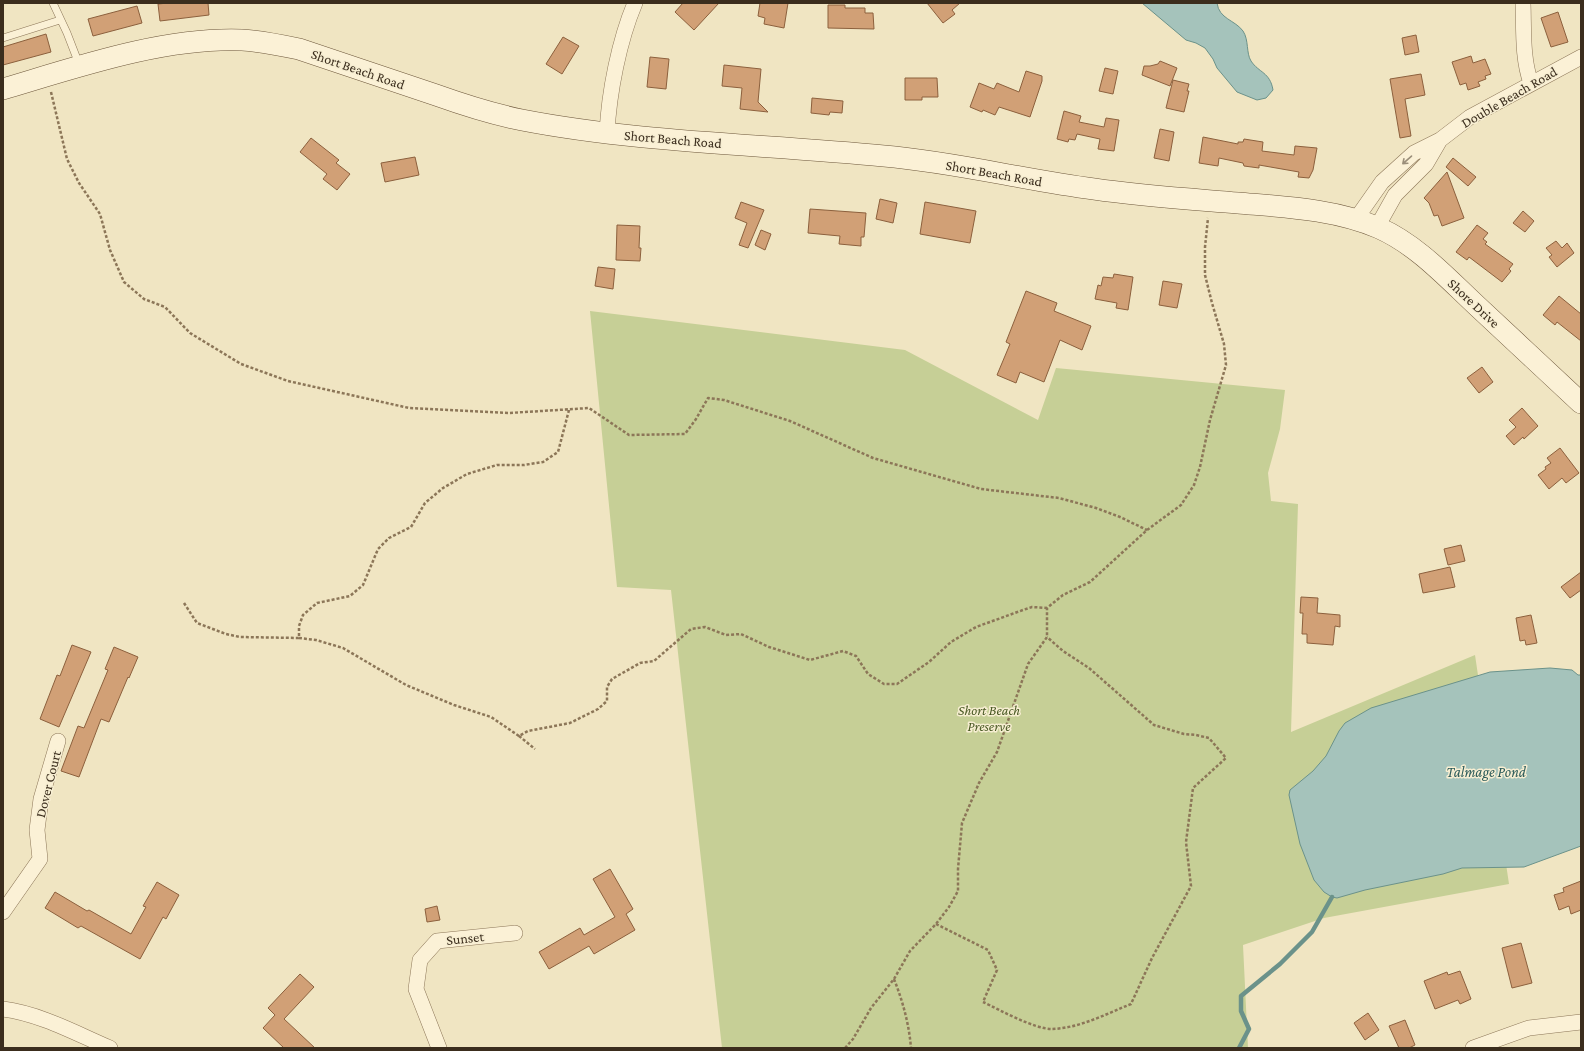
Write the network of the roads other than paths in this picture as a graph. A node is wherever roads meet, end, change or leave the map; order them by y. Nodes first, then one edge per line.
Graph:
1 (53, 3) edge
2 (635, 3) edge
3 (1523, 3) edge
4 (60, 20) junction
5 (3, 38) edge
6 (1581, 57) edge
7 (80, 66) junction
8 (1531, 83) junction
9 (3, 89) edge
10 (607, 133) junction
11 (1440, 140) junction
12 (1356, 219) junction
13 (1377, 227) junction
14 (1581, 403) edge
15 (58, 741) dead end
16 (3, 912) edge
17 (515, 933) dead end
18 (3, 1009) edge
19 (1581, 1022) edge
20 (110, 1048) edge
21 (439, 1048) edge
22 (1473, 1048) edge

1 - 4 lane
2 - 10 street
3 - 8 street
4 - 5 lane
4 - 7 lane
6 - 8 street, Double Beach Road
7 - 9 main road, Short Beach Road
7 - 10 main road, Short Beach Road
8 - 11 street, Double Beach Road
10 - 12 main road, Short Beach Road
11 -> 12 street, Double Beach Road
11 - 13 street, Double Beach Road
12 - 13 main road, Shore Drive
13 - 14 main road, Shore Drive
15 - 16 street, Dover Court
17 - 21 street, Sunset
18 - 20 street
19 - 22 street

